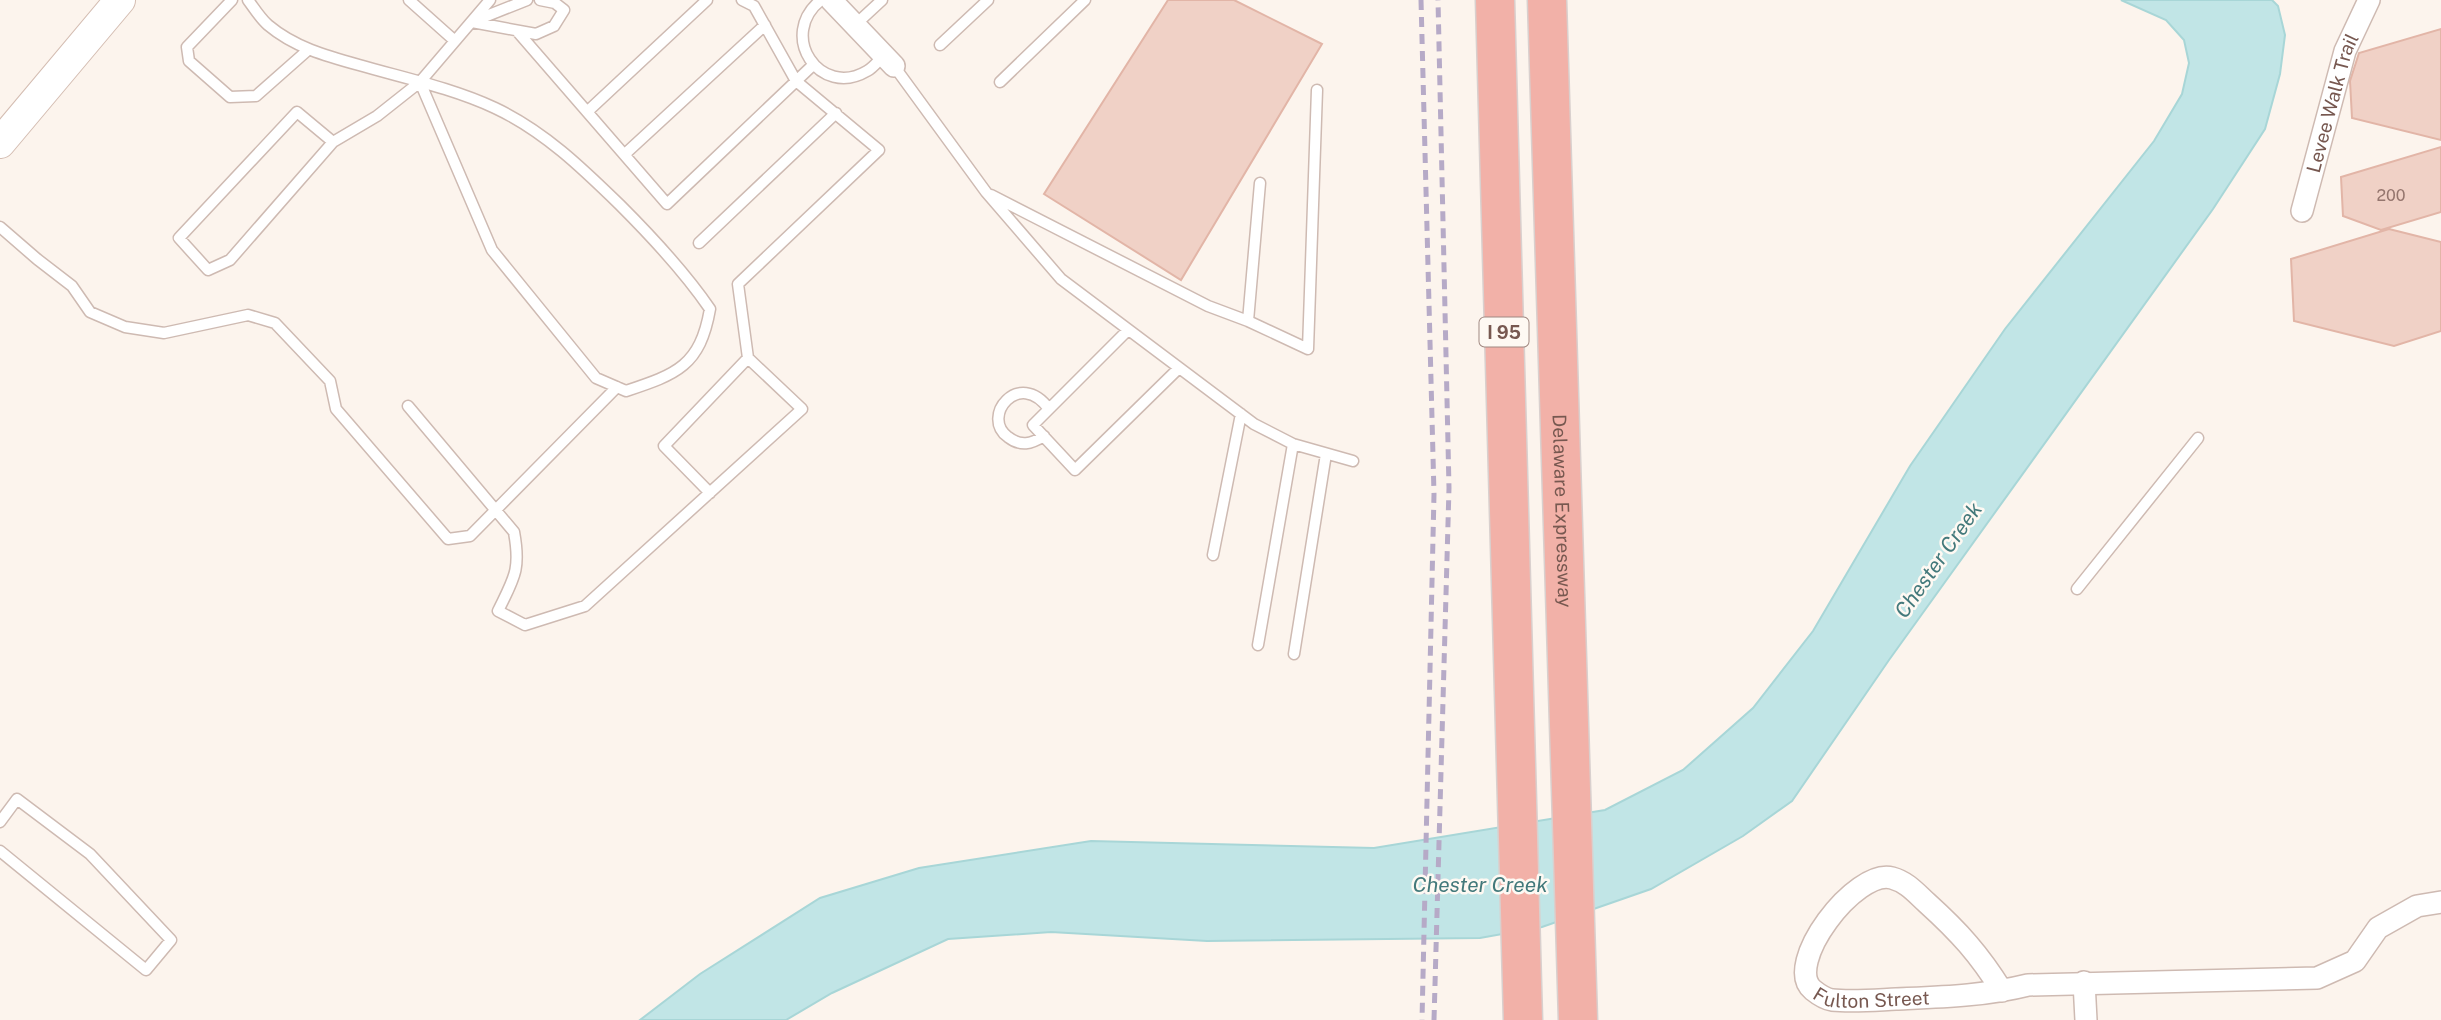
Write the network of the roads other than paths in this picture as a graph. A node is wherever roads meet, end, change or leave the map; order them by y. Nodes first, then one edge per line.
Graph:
1 (120, 0) edge
2 (232, 0) edge
3 (248, 0) edge
4 (409, 0) edge
5 (428, 0) edge
6 (490, 0) edge
7 (527, 0) edge
8 (540, 0) edge
9 (707, 0) edge
10 (742, 0) edge
11 (821, 0) edge
12 (831, 0) edge
13 (882, 0) edge
14 (988, 0) edge
15 (1085, 0) edge
16 (1495, 0) edge
17 (1547, 0) edge
18 (2370, 0) edge
19 (418, 9) junction
20 (472, 22) junction
21 (765, 25) junction
22 (855, 25) junction
23 (517, 31) junction
24 (455, 41) junction
25 (940, 45) dead end
26 (307, 50) junction
27 (888, 61) junction
28 (813, 65) junction
29 (796, 81) junction
30 (420, 82) junction
31 (1000, 82) dead end
32 (1317, 90) dead end
33 (588, 111) junction
34 (836, 113) junction
35 (333, 142) junction
36 (0, 143) edge
37 (625, 154) junction
38 (1260, 183) dead end
39 (986, 192) junction
40 (2302, 211) dead end
41 (0, 227) edge
42 (699, 243) dead end
43 (1248, 321) junction
44 (1128, 330) junction
45 (748, 358) junction
46 (1180, 368) junction
47 (617, 387) junction
48 (408, 406) dead end
49 (1049, 409) junction
50 (1241, 414) junction
51 (1044, 436) junction
52 (2198, 438) dead end
53 (1293, 444) junction
54 (1326, 454) junction
55 (1353, 461) dead end
56 (710, 493) junction
57 (496, 510) junction
58 (1213, 555) dead end
59 (2077, 589) dead end
60 (1258, 645) dead end
61 (1294, 654) dead end
62 (0, 822) edge
63 (0, 851) edge
64 (2441, 902) edge
65 (2084, 982) junction
66 (2002, 991) junction
67 (1523, 1020) edge
68 (1578, 1020) edge
69 (2086, 1020) edge

1 - 36 main road
2 - 26 lane
3 - 26 lane
4 - 19 lane
5 - 19 lane
6 - 20 lane
7 - 20 lane
8 - 23 lane
9 - 33 lane
10 - 21 lane
11 - 28 lane
12 - 22 street
13 - 22 lane
14 - 25 lane
15 - 31 lane
16 - 67 highway, I 95
17 - 68 highway, Delaware Expressway / I 95
18 - 40 street, Levee Walk Trail
19 - 24 lane
20 - 23 lane
20 - 24 lane
21 - 29 lane
21 - 37 lane
22 - 27 street
23 - 33 lane
24 - 30 lane
26 - 30 lane
27 - 28 lane
27 - 39 lane
28 - 29 lane
29 - 34 lane
29 - 37 lane
30 - 35 lane
30 - 47 lane
30 - 47 lane
32 - 43 lane
33 - 37 lane
34 - 42 lane
34 - 45 lane
35 - 35 lane
38 - 43 lane
39 - 43 lane
39 - 44 lane
41 - 57 lane
44 - 46 lane
44 - 49 lane
45 - 56 lane
45 - 56 lane
46 - 50 lane
46 - 51 lane
47 - 57 lane
48 - 57 lane
49 - 51 lane
49 - 51 lane
50 - 53 lane
50 - 58 lane
52 - 59 lane
53 - 54 lane
53 - 60 lane
54 - 55 lane
54 - 61 lane
56 - 57 lane
62 - 63 lane
64 - 65 street, Fulton Street
65 - 66 street, Fulton Street
65 - 69 street
66 - 66 street, Fulton Street

